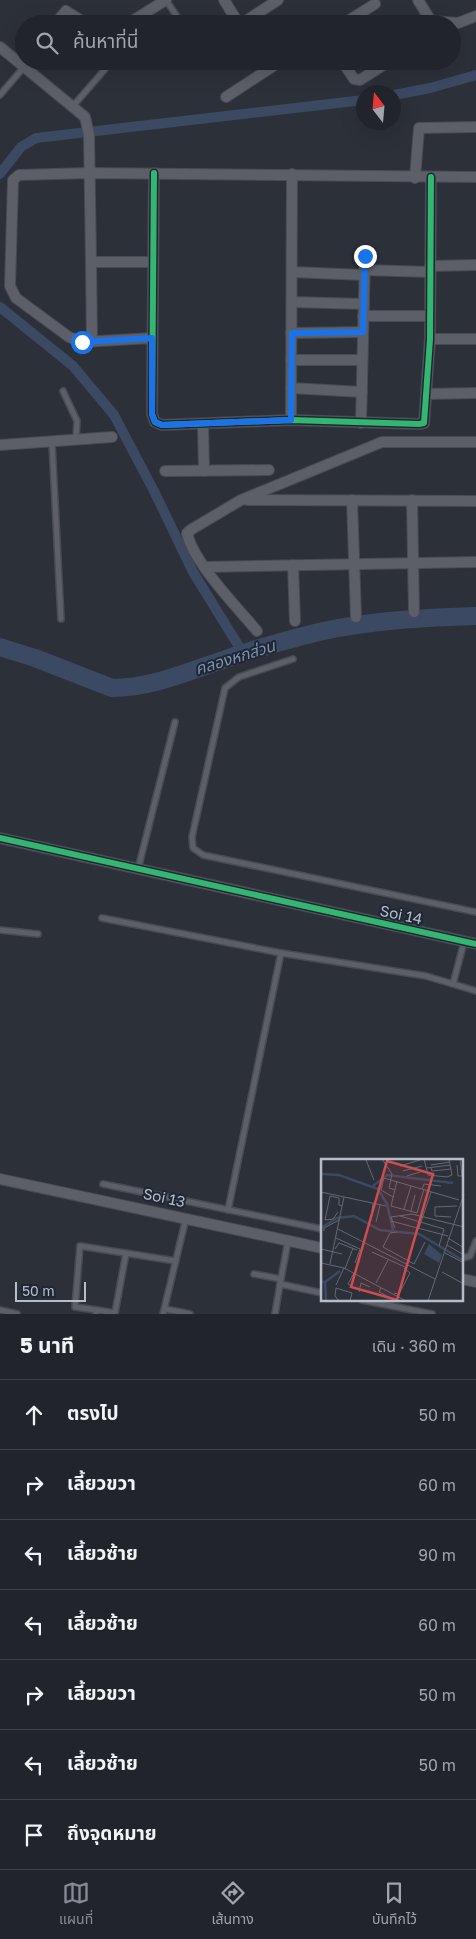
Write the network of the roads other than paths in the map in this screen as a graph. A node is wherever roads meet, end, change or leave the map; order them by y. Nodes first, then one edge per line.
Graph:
1 (166, 0) edge
2 (224, 0) edge
3 (278, 0) edge
4 (418, 0) edge
5 (375, 4) dead end
6 (63, 15) edge
7 (72, 15) edge
8 (142, 15) edge
9 (176, 15) edge
10 (234, 15) edge
11 (254, 15) edge
12 (357, 15) edge
13 (427, 15) edge
14 (476, 16) edge
15 (461, 21) edge
16 (0, 48) edge
17 (15, 58) edge
18 (19, 70) edge
19 (30, 70) edge
20 (104, 70) edge
21 (260, 70) edge
22 (348, 70) edge
23 (376, 70) edge
24 (0, 95) edge
25 (226, 97) dead end
26 (73, 106) junction
27 (476, 127) edge
28 (89, 173) junction
29 (154, 173) junction
30 (292, 174) junction
31 (431, 177) junction
32 (476, 177) edge
33 (415, 178) junction
34 (365, 256) dead end
35 (91, 262) junction
36 (152, 262) junction
37 (476, 265) edge
38 (430, 269) junction
39 (292, 272) junction
40 (364, 273) junction
41 (292, 302) junction
42 (364, 304) junction
43 (363, 316) junction
44 (430, 316) junction
45 (363, 332) junction
46 (292, 333) junction
47 (152, 338) junction
48 (430, 338) junction
49 (476, 339) edge
50 (92, 341) junction
51 (291, 360) junction
52 (362, 360) junction
53 (291, 388) junction
54 (63, 391) dead end
55 (362, 392) junction
56 (476, 393) edge
57 (426, 394) junction
58 (291, 420) junction
59 (361, 422) junction
60 (203, 424) junction
61 (112, 437) dead end
62 (76, 440) junction
63 (476, 442) edge
64 (52, 443) junction
65 (0, 445) edge
66 (269, 470) dead end
67 (165, 471) dead end
68 (204, 471) junction
69 (241, 500) junction
70 (352, 500) junction
71 (412, 500) junction
72 (476, 500) edge
73 (413, 562) junction
74 (476, 562) edge
75 (354, 563) junction
76 (293, 565) junction
77 (204, 567) junction
78 (414, 612) dead end
79 (356, 617) dead end
80 (61, 619) dead end
81 (295, 621) dead end
82 (257, 631) dead end
83 (293, 659) dead end
84 (175, 722) dead end
85 (0, 838) edge
86 (138, 869) junction
87 (476, 912) edge
88 (102, 918) dead end
89 (0, 930) edge
90 (38, 934) dead end
91 (464, 942) junction
92 (476, 944) edge
93 (281, 953) junction
94 (453, 984) junction
95 (476, 991) edge
96 (0, 1179) edge
97 (103, 1184) dead end
98 (228, 1210) junction
99 (187, 1217) junction
100 (321, 1229) edge
101 (288, 1240) junction
102 (476, 1241) edge
103 (321, 1248) edge
104 (126, 1253) junction
105 (464, 1258) edge
106 (176, 1260) junction
107 (254, 1274) dead end
108 (281, 1282) junction
109 (321, 1292) edge
110 (372, 1302) edge
111 (0, 1310) edge
112 (164, 1311) edge
113 (96, 1312) edge
114 (17, 1314) edge
115 (190, 1314) edge
116 (275, 1314) edge
117 (432, 1314) edge

1 - 8 street
1 - 9 lane
2 - 10 street
3 - 11 street
4 - 13 street
5 - 12 street
6 - 7 street
14 - 15 street
16 - 17 street
18 - 24 lane
19 - 26 street
20 - 26 lane
21 - 25 street
22 - 23 street
26 - 28 street
27 - 33 street
28 - 29 street
28 - 35 street
28 - 50 street
29 - 30 street
29 - 36 street
30 - 33 street
30 - 39 street
31 - 32 street
31 - 33 street
31 - 38 street
34 - 40 street
35 - 36 street
35 - 50 street
36 - 47 street
37 - 38 street
38 - 40 street
38 - 44 street
39 - 40 street
39 - 41 street
40 - 42 street
41 - 42 street
41 - 46 street
42 - 43 street
43 - 44 street
43 - 45 street
44 - 48 street
45 - 46 street
45 - 52 street
46 - 51 street
47 - 50 street
47 - 60 street
48 - 49 street
48 - 57 street
51 - 52 street
51 - 53 street
52 - 55 street
53 - 55 street
53 - 58 street
54 - 62 lane
55 - 59 street
56 - 57 street
57 - 59 street
58 - 59 street
58 - 60 street
60 - 68 street
61 - 62 street
62 - 64 street
63 - 69 street
64 - 65 street
64 - 80 lane
66 - 68 street
67 - 68 street
69 - 70 street
69 - 77 street
70 - 71 street
70 - 75 street
71 - 72 street
71 - 73 street
73 - 74 street
73 - 75 street
73 - 78 street
75 - 76 street
75 - 79 street
76 - 77 street
76 - 81 street
77 - 82 street
83 - 87 lane
84 - 86 lane
85 - 86 street, Soi 14
86 - 91 street, Soi 14
88 - 93 lane
89 - 90 lane
91 - 92 street, Soi 14
91 - 94 lane
93 - 94 lane
93 - 98 lane
94 - 95 lane
96 - 99 street, Soi 13
97 - 98 lane
98 - 100 lane
99 - 101 street, Soi 13
99 - 106 lane
101 - 103 street, Soi 13
101 - 108 lane
102 - 105 lane
104 - 106 lane
104 - 113 lane
104 - 113 lane
106 - 112 lane
107 - 108 lane
108 - 109 lane
108 - 116 lane
110 - 117 lane
111 - 114 lane
112 - 115 lane

